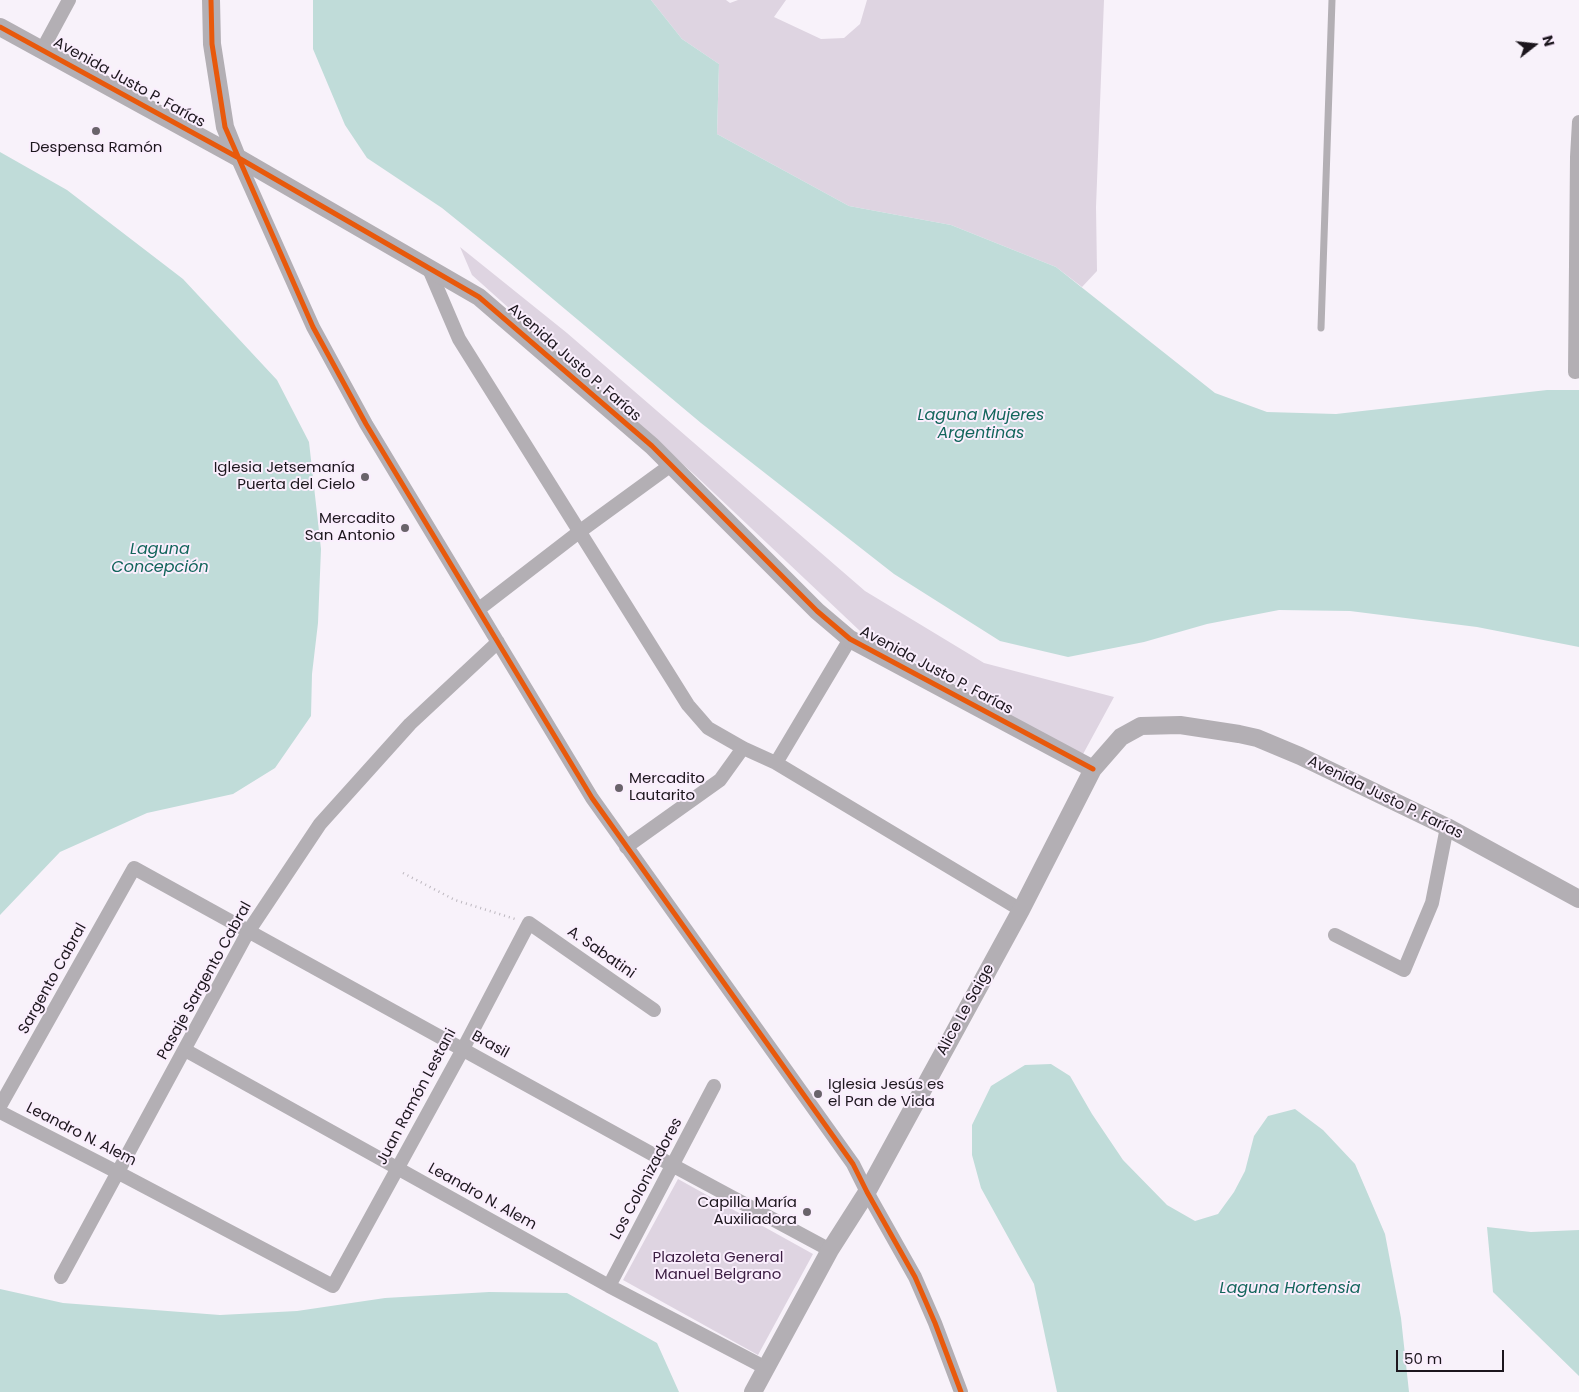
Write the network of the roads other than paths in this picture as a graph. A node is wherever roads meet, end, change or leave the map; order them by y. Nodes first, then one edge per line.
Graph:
1 (69, 0) edge
2 (211, 0) edge
3 (1332, 0) edge
4 (0, 27) edge
5 (42, 50) junction
6 (1579, 122) edge
7 (237, 157) junction
8 (1578, 157) edge
9 (428, 268) junction
10 (1321, 328) dead end
11 (1577, 371) edge
12 (671, 465) junction
13 (579, 532) junction
14 (479, 609) junction
15 (850, 639) junction
16 (498, 642) junction
17 (1180, 725) joint
18 (743, 748) junction
19 (776, 764) junction
20 (1093, 769) junction
21 (1447, 827) junction
22 (626, 847) junction
23 (134, 868) joint
24 (1579, 899) edge
25 (1021, 910) junction
26 (529, 923) joint
27 (248, 932) junction
28 (1335, 936) dead end
29 (654, 1010) dead end
30 (462, 1048) junction
31 (185, 1050) junction
32 (714, 1086) dead end
33 (0, 1106) edge
34 (0, 1112) edge
35 (672, 1165) junction
36 (397, 1168) junction
37 (117, 1172) junction
38 (867, 1192) junction
39 (830, 1250) junction
40 (61, 1277) dead end
41 (333, 1286) joint
42 (609, 1286) junction
43 (766, 1368) junction
44 (753, 1392) edge
45 (961, 1392) edge

1 - 5 street
2 - 7 street
3 - 10 lane
4 - 5 street, Avenida Justo P. Farías
5 - 7 street, Avenida Justo P. Farías
6 - 8 street
7 - 9 street, Avenida Justo P. Farías
7 - 14 street
8 - 11 street
9 - 12 street, Avenida Justo P. Farías
9 - 13 street
12 - 13 street
12 - 15 street, Avenida Justo P. Farías
13 - 14 street
13 - 18 street
14 - 16 street
15 - 19 street
15 - 20 street, Avenida Justo P. Farías
16 - 22 street
16 - 27 street, Pasaje Sargento Cabral
17 - 20 street, Alice Le Saige
17 - 21 street, Avenida Justo P. Farías
18 - 19 street
18 - 22 street
19 - 25 street
20 - 25 street, Alice Le Saige
21 - 24 street, Avenida Justo P. Farías
21 - 28 street
22 - 38 street
23 - 27 street, Brasil
23 - 33 street, Sargento Cabral
25 - 38 street, Alice Le Saige
26 - 29 street, A. Sabatini
26 - 30 street, Juan Ramón Lestani
27 - 30 street, Brasil
27 - 31 street, Pasaje Sargento Cabral
30 - 35 street, Brasil
30 - 36 street, Juan Ramón Lestani
31 - 36 street, Leandro N. Alem
31 - 37 street, Pasaje Sargento Cabral
32 - 35 street, Los Colonizadores
34 - 37 street, Leandro N. Alem
35 - 39 street, Brasil
35 - 42 street, Los Colonizadores
36 - 41 street, Juan Ramón Lestani
36 - 42 street, Leandro N. Alem
37 - 40 street, Pasaje Sargento Cabral
37 - 41 street, Leandro N. Alem
38 - 39 street, Alice Le Saige
38 - 45 street
39 - 43 street, Alice Le Saige
42 - 43 street, Leandro N. Alem
43 - 44 street, Alice Le Saige

